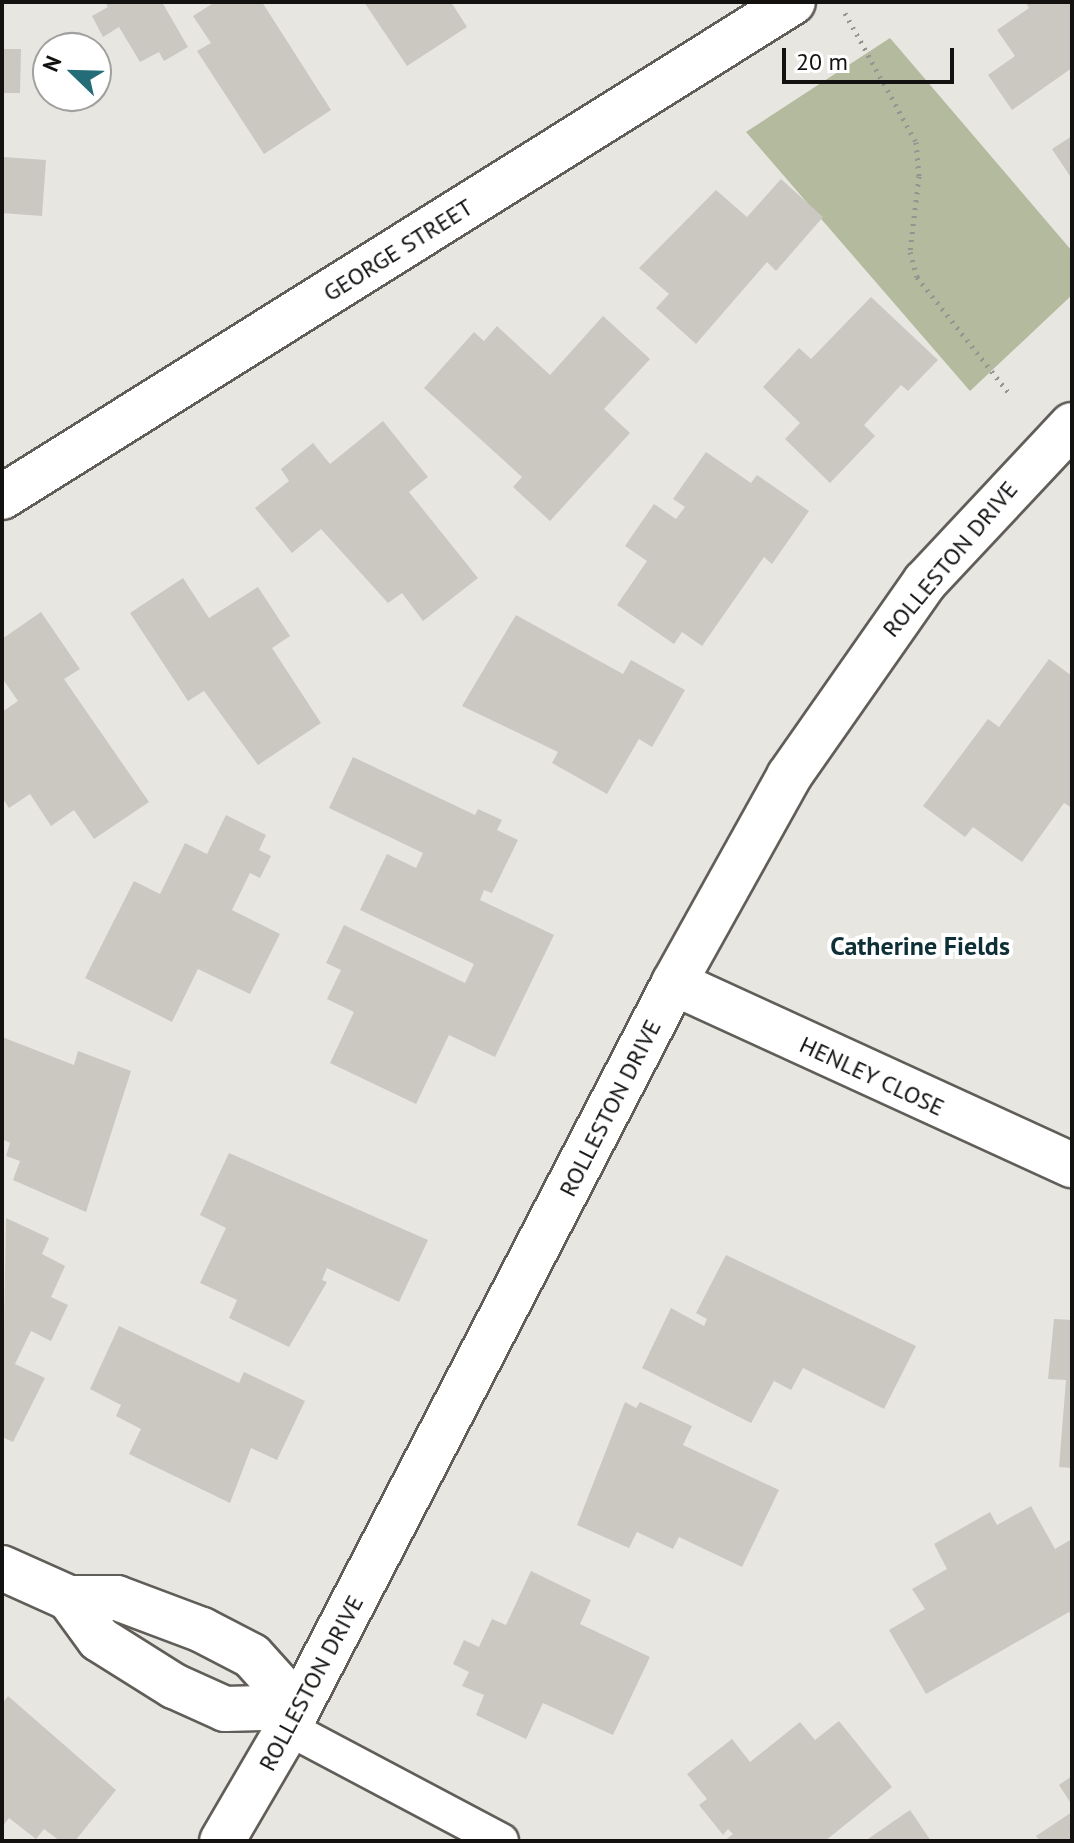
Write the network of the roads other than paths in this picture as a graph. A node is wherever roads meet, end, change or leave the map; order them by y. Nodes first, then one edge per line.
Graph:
1 (793, 2) edge
2 (1072, 425) edge
3 (2, 497) edge
4 (674, 983) junction
5 (1072, 1165) edge
6 (2, 1568) edge
7 (69, 1598) junction
8 (293, 1717) junction
9 (222, 1841) edge
10 (501, 1841) edge

1 - 3 street, GEORGE STREET
2 - 4 street, ROLLESTON DRIVE
4 - 5 street, HENLEY CLOSE
4 - 8 street, ROLLESTON DRIVE
6 - 7 street
7 - 8 street
7 - 8 street
8 - 9 street, ROLLESTON DRIVE
8 - 10 lane

